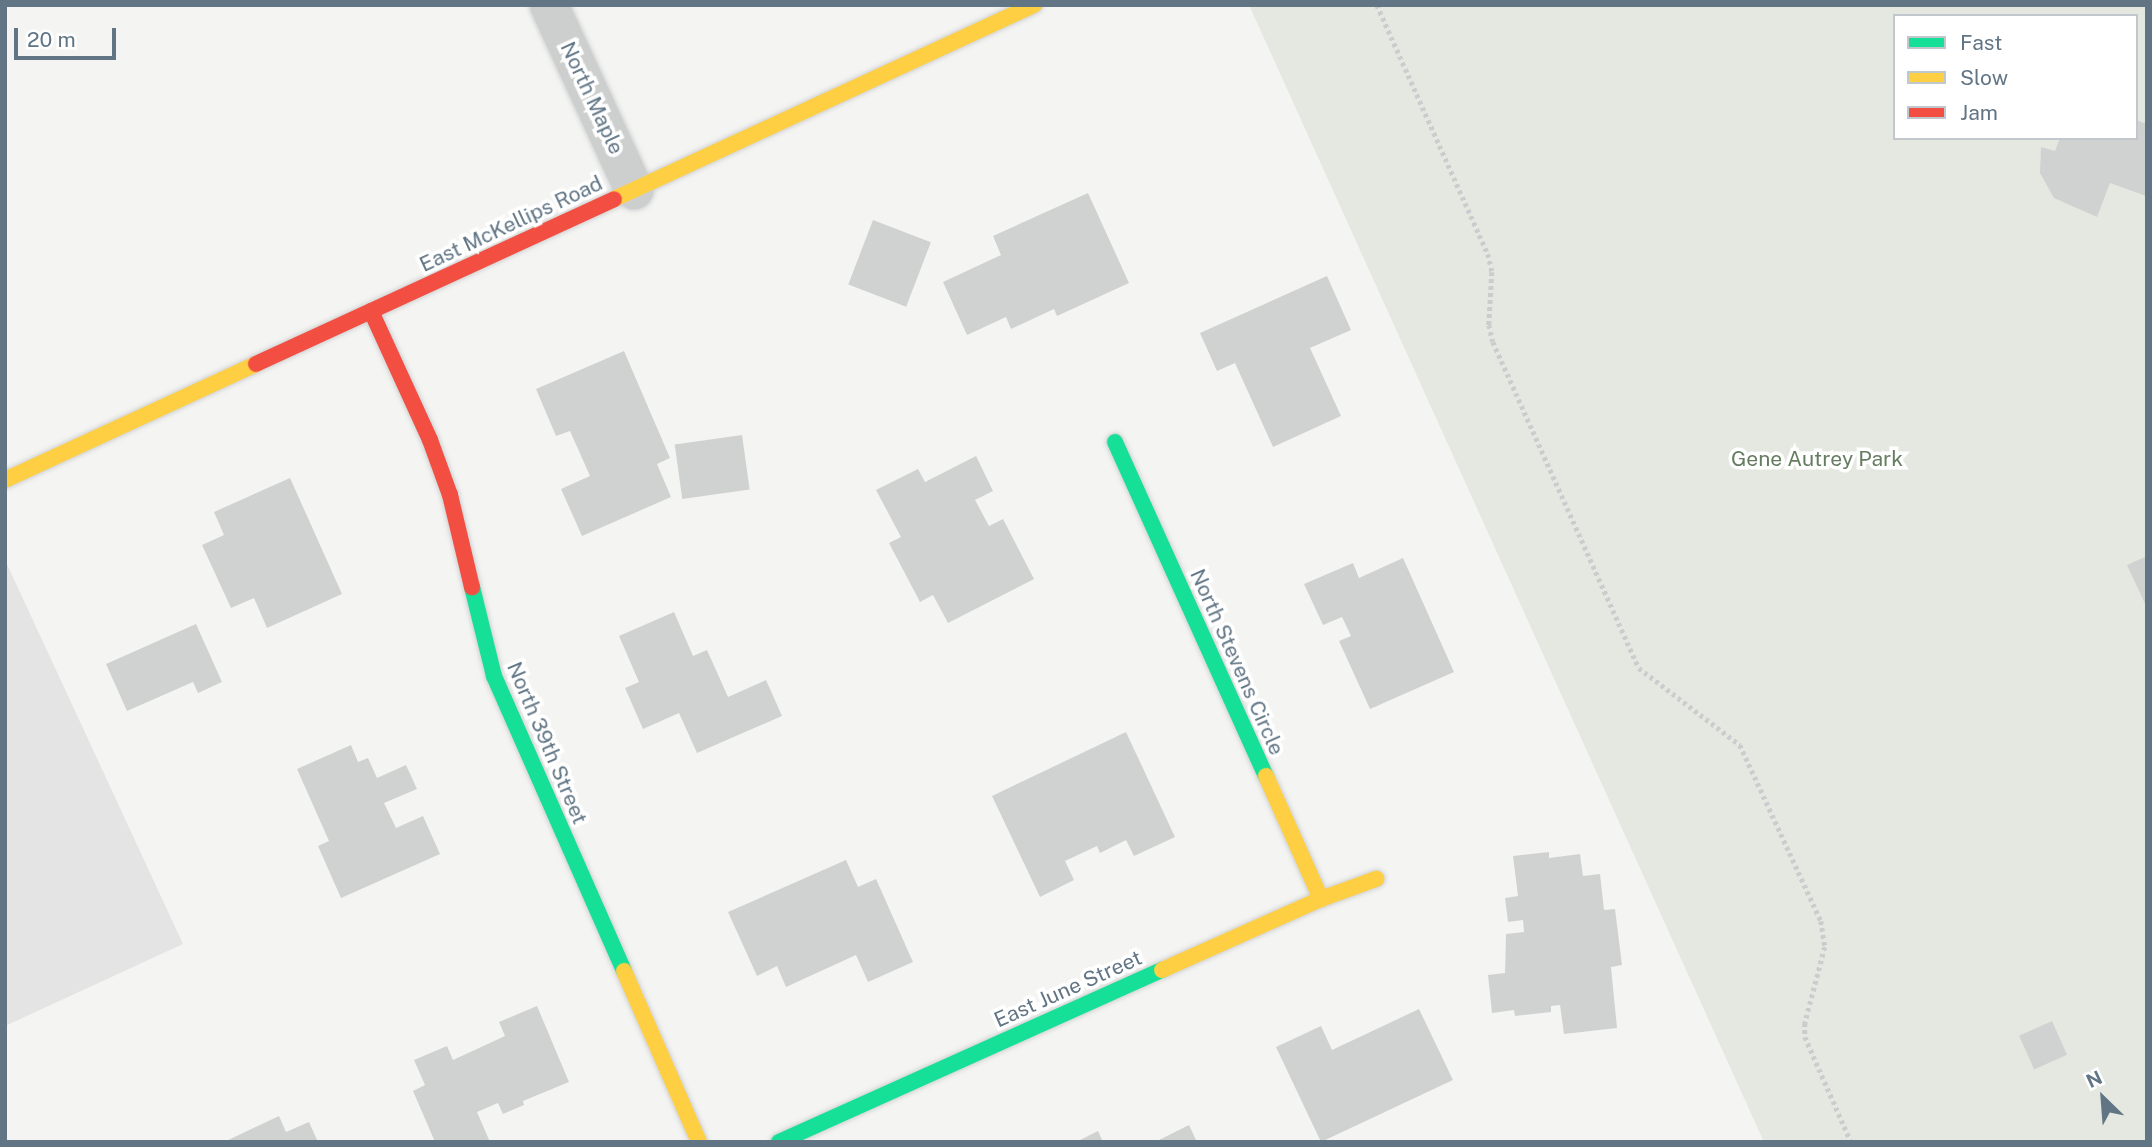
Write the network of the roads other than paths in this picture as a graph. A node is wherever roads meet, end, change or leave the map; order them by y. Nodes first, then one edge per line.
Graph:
1 (549, 5) edge
2 (1034, 5) edge
3 (634, 190) junction
4 (371, 311) junction
5 (1115, 442) dead end
6 (5, 480) edge
7 (1376, 879) dead end
8 (1321, 899) junction
9 (699, 1142) edge
10 (779, 1142) edge

1 - 3 street, North Maple
2 - 3 street, East McKellips Road
3 - 4 street, East McKellips Road
4 - 6 street, East McKellips Road
4 - 9 street, North 39th Street
5 - 8 street, North Stevens Circle
7 - 8 street, East June Street
8 - 10 street, East June Street

